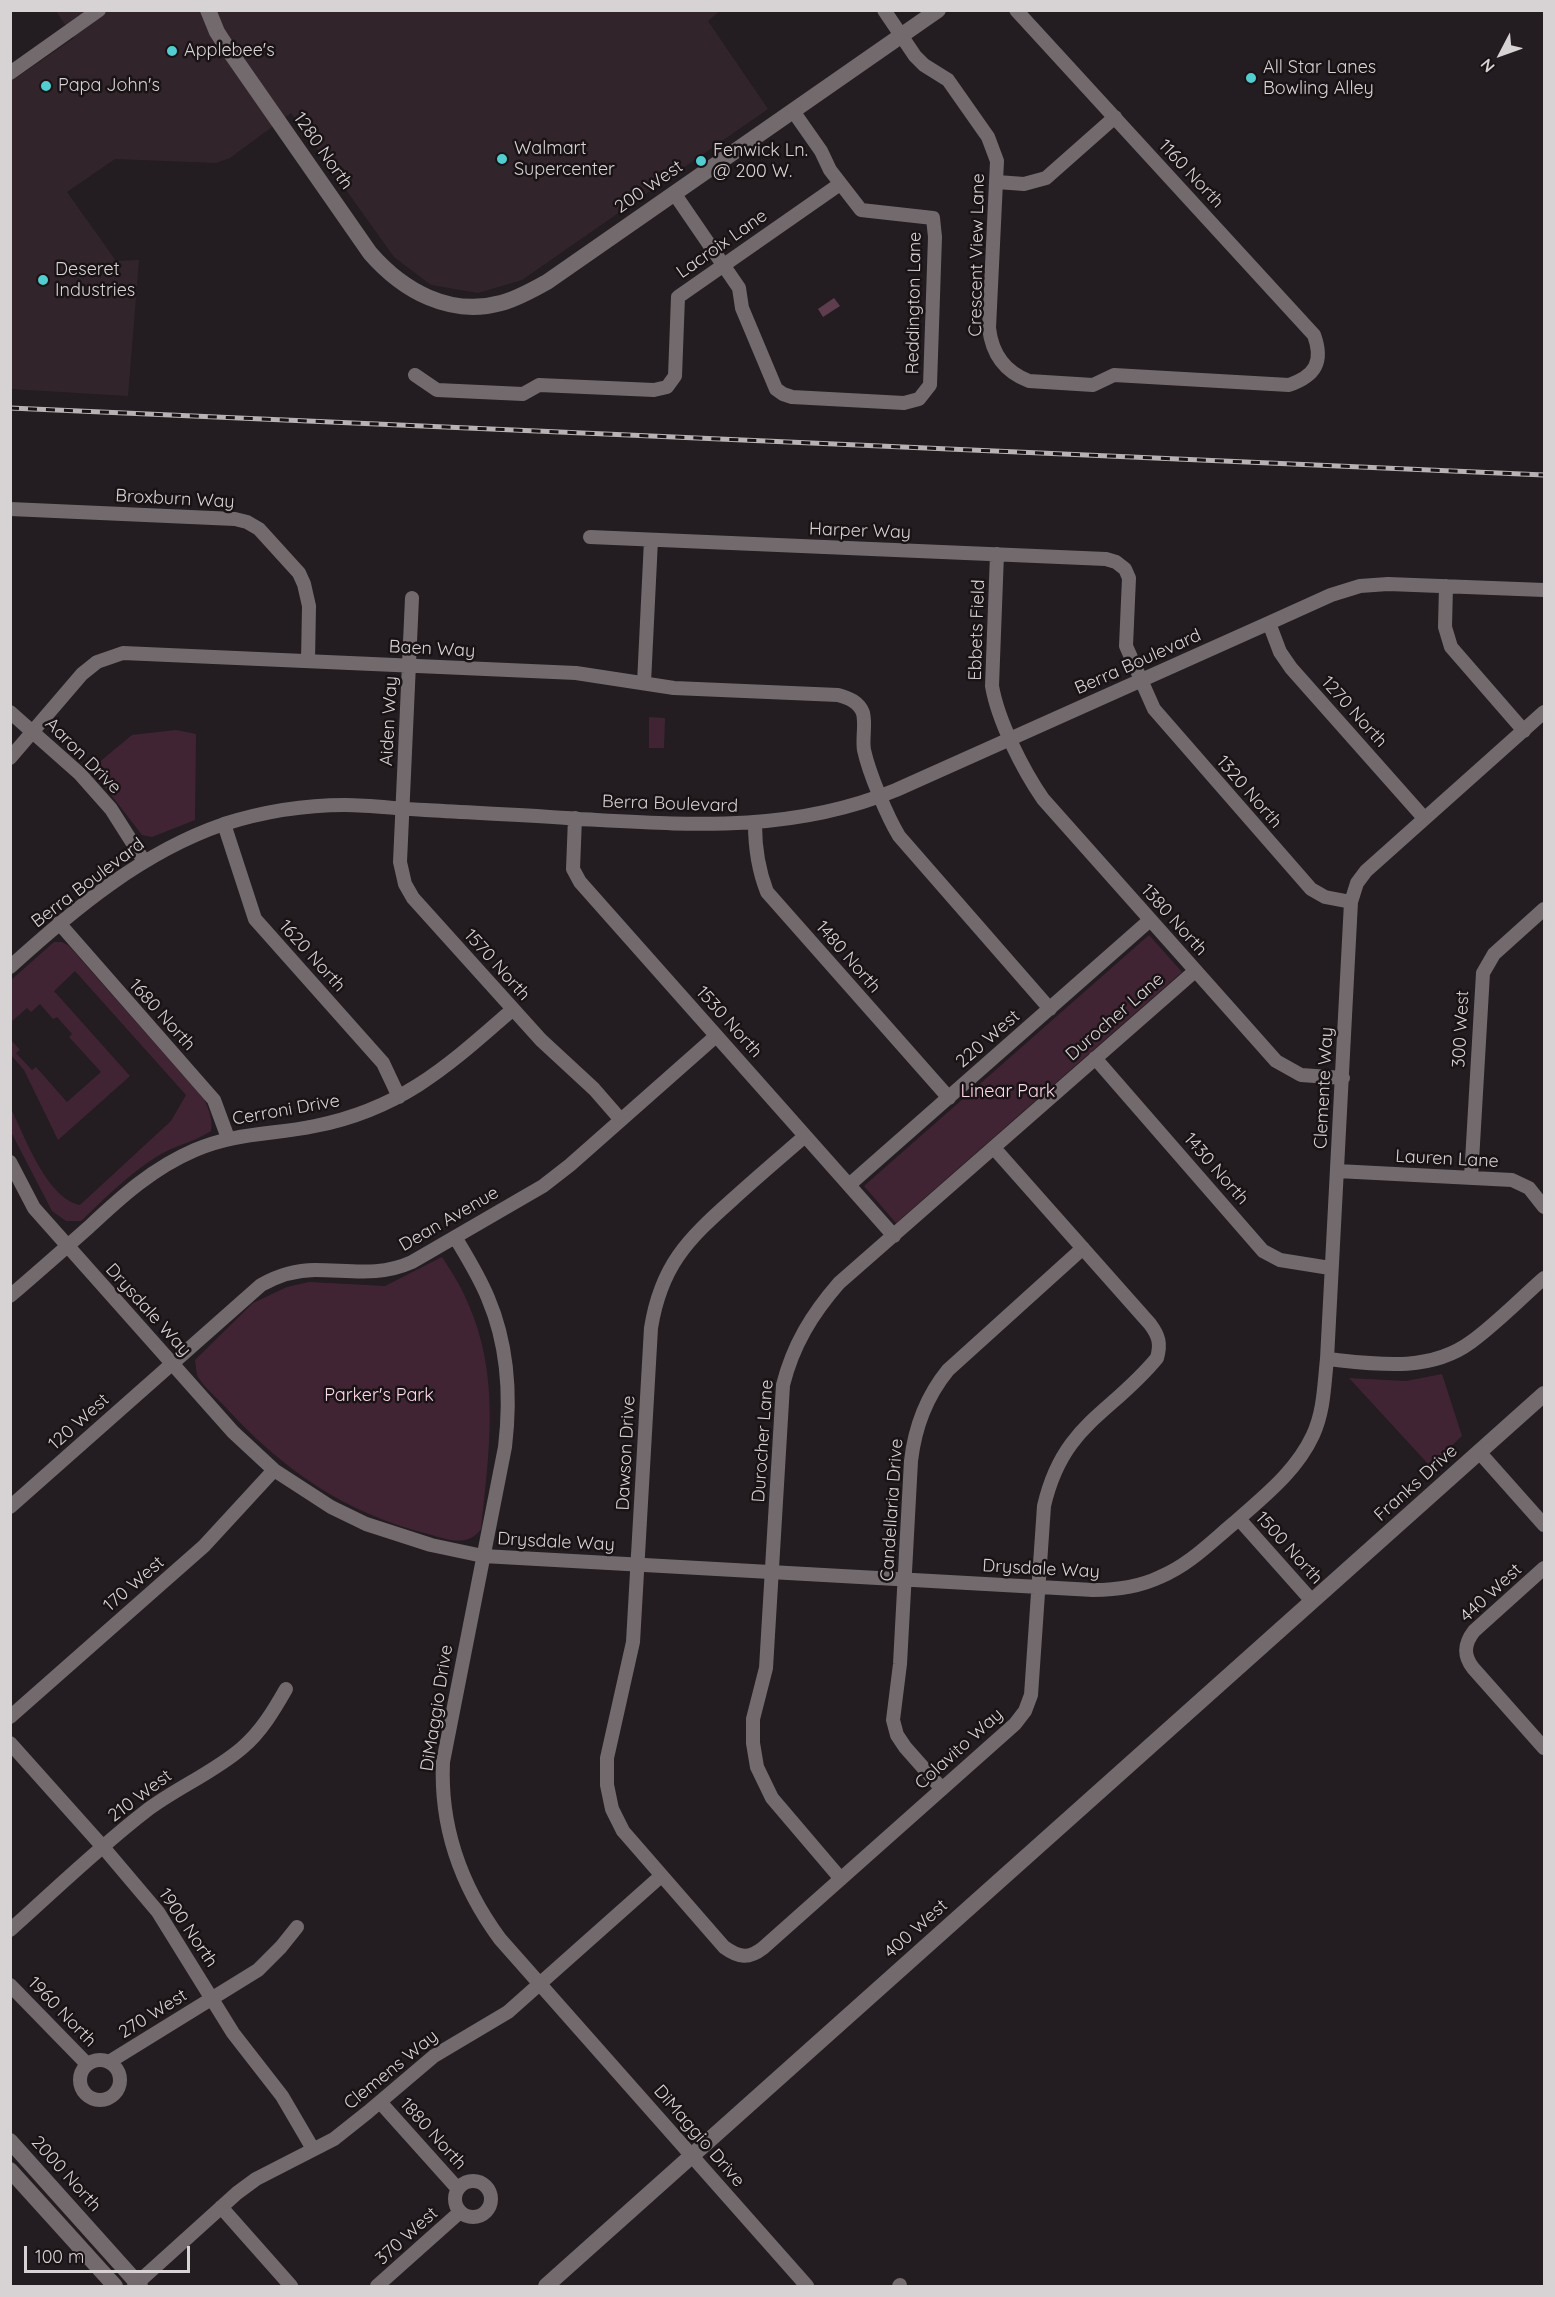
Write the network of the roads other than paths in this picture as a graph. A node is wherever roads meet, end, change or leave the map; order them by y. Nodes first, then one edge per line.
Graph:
1 (99, 10) edge
2 (208, 10) edge
3 (884, 10) edge
4 (938, 10) edge
5 (1016, 10) edge
6 (902, 36) junction
7 (10, 73) edge
8 (793, 111) junction
9 (1115, 117) junction
10 (997, 182) junction
11 (840, 184) junction
12 (674, 194) junction
13 (724, 264) junction
14 (425, 297) joint
15 (1313, 370) joint
16 (415, 375) dead end
17 (10, 509) edge
18 (590, 537) dead end
19 (651, 540) junction
20 (997, 555) junction
21 (1125, 569) joint
22 (1446, 586) junction
23 (1545, 590) edge
24 (412, 598) dead end
25 (1269, 622) junction
26 (308, 661) junction
27 (409, 666) junction
28 (1141, 681) junction
29 (644, 683) junction
30 (10, 712) edge
31 (1545, 712) edge
32 (33, 731) junction
33 (1524, 731) junction
34 (1011, 739) junction
35 (10, 758) edge
36 (881, 796) junction
37 (403, 809) junction
38 (575, 818) junction
39 (1424, 819) junction
40 (224, 824) junction
41 (755, 824) junction
42 (144, 861) junction
43 (1351, 902) junction
44 (1545, 909) edge
45 (1150, 920) junction
46 (59, 923) junction
47 (10, 967) edge
48 (1195, 971) junction
49 (1050, 1009) junction
50 (512, 1010) junction
51 (716, 1036) junction
52 (1095, 1058) junction
53 (1343, 1078) junction
54 (399, 1097) junction
55 (949, 1098) junction
56 (621, 1120) junction
57 (805, 1136) junction
58 (228, 1138) junction
59 (994, 1148) junction
60 (10, 1162) edge
61 (1337, 1171) junction
62 (1471, 1178) junction
63 (849, 1185) junction
64 (1545, 1206) edge
65 (894, 1236) junction
66 (455, 1237) junction
67 (67, 1246) junction
68 (1083, 1248) junction
69 (1330, 1268) junction
70 (1545, 1278) edge
71 (10, 1296) edge
72 (1327, 1359) junction
73 (172, 1364) junction
74 (1545, 1394) edge
75 (1480, 1453) junction
76 (274, 1470) junction
77 (10, 1507) edge
78 (1239, 1518) junction
79 (1545, 1525) edge
80 (483, 1556) junction
81 (638, 1564) junction
82 (1545, 1569) edge
83 (772, 1572) junction
84 (905, 1580) junction
85 (1038, 1588) junction
86 (1312, 1601) junction
87 (286, 1689) dead end
88 (10, 1717) edge
89 (10, 1743) edge
90 (1545, 1748) edge
91 (942, 1789) junction
92 (103, 1847) junction
93 (661, 1876) junction
94 (841, 1879) junction
95 (297, 1927) dead end
96 (10, 1930) edge
97 (743, 1957) joint
98 (539, 1983) junction
99 (10, 1985) edge
100 (212, 1998) junction
101 (110, 2062) junction
102 (87, 2064) junction
103 (380, 2102) junction
104 (10, 2141) edge
105 (313, 2149) junction
106 (692, 2156) junction
107 (10, 2170) edge
108 (458, 2189) junction
109 (221, 2207) junction
110 (460, 2212) junction
111 (137, 2285) edge
112 (115, 2286) edge
113 (291, 2286) edge
114 (377, 2286) edge
115 (546, 2286) edge
116 (807, 2286) edge

1 - 7 street
2 - 14 street, 1280 North
3 - 6 street, Crescent View Lane
4 - 6 street, 200 West
5 - 9 street, 1160 North
6 - 8 street, 200 West
6 - 10 street, Crescent View Lane
8 - 11 street, Reddington Lane
8 - 12 street, 200 West
9 - 10 street
9 - 15 street, 1160 North
10 - 15 street, Crescent View Lane
11 - 13 street, Lacroix Lane
11 - 13 street, Reddington Lane
12 - 13 street
12 - 14 street, 200 West
13 - 16 street, Lacroix Lane
17 - 26 street, Broxburn Way
18 - 19 street, Harper Way
19 - 20 street, Harper Way
19 - 29 street
20 - 21 street, Harper Way
20 - 34 street, Ebbets Field
21 - 28 street, 1320 North
22 - 23 street, Berra Boulevard
22 - 25 street, Berra Boulevard
22 - 33 street
24 - 27 street, Aiden Way
25 - 28 street, Berra Boulevard
25 - 39 street, 1270 North
26 - 27 street, Baen Way
26 - 32 street, Baen Way
27 - 29 street, Baen Way
27 - 37 street, Aiden Way
28 - 34 street, Berra Boulevard
28 - 43 street, 1320 North
29 - 36 street, Baen Way
30 - 32 street, Aaron Drive
31 - 33 street, Clemente Way
32 - 35 street, Baen Way
32 - 42 street, Aaron Drive
33 - 39 street, Clemente Way
34 - 36 street, Berra Boulevard
34 - 45 street, 1380 North
36 - 41 street, Berra Boulevard
36 - 49 street
37 - 38 street, Berra Boulevard
37 - 40 street, Berra Boulevard
37 - 50 street, 1570 North
38 - 41 street, Berra Boulevard
38 - 51 street, 1530 North
39 - 43 street, Clemente Way
40 - 42 street, Berra Boulevard
40 - 54 street, 1620 North
41 - 55 street, 1480 North
42 - 46 street, Berra Boulevard
43 - 53 street, Clemente Way
44 - 62 street, 300 West
45 - 48 street, 1380 North
45 - 49 street, 220 West
46 - 47 street, Berra Boulevard
46 - 58 street, 1680 North
48 - 52 street, Durocher Lane
48 - 53 street, 1380 North
49 - 55 street, 220 West
50 - 54 street, Cerroni Drive
50 - 56 street, 1570 North
51 - 56 street, Dean Avenue
51 - 57 street, 1530 North
52 - 59 street, Durocher Lane
52 - 69 street, 1430 North
53 - 61 street, Clemente Way
54 - 58 street, Cerroni Drive
55 - 63 street, 220 West
56 - 66 street, Dean Avenue
57 - 63 street, 1530 North
57 - 81 street, Dawson Drive
58 - 67 street, Cerroni Drive
59 - 65 street, Durocher Lane
59 - 68 street
60 - 67 street, Drysdale Way
61 - 62 street, Lauren Lane
61 - 69 street, Clemente Way
62 - 64 street, Lauren Lane
63 - 65 street, 1530 North
65 - 83 street, Durocher Lane
66 - 73 street, Dean Avenue
66 - 80 street, DiMaggio Drive
67 - 71 street, Cerroni Drive
67 - 73 street, Drysdale Way
68 - 84 street, Candellaria Drive
68 - 85 street, Colavito Way
69 - 72 street, Clemente Way
70 - 72 street
72 - 78 street, Clemente Way
73 - 76 street, Drysdale Way
73 - 77 street, 120 West
74 - 75 street, Franks Drive
75 - 79 street
75 - 86 street, Franks Drive
76 - 80 street, Drysdale Way
76 - 88 street, 170 West
78 - 85 street, Drysdale Way
78 - 86 street, 1500 North
80 - 81 street, Drysdale Way
80 - 98 street, DiMaggio Drive
81 - 83 street, Drysdale Way
81 - 93 street, Dawson Drive
82 - 90 street, 440 West
83 - 84 street, Drysdale Way
83 - 94 street, Durocher Lane
84 - 85 street, Drysdale Way
84 - 91 street, Candellaria Drive
85 - 91 street, Colavito Way
86 - 106 street, 400 West
87 - 92 street, 210 West
89 - 92 street, 1900 North
91 - 94 street, Colavito Way
92 - 96 street, 210 West
92 - 100 street, 1900 North
93 - 97 street, Dawson Drive
93 - 98 street, Clemens Way
94 - 97 street, Colavito Way
95 - 100 street, 270 West
98 - 103 street, Clemens Way
98 - 106 street, DiMaggio Drive
99 - 102 street, 1960 North
100 - 101 street, 270 West
100 - 105 street, 1900 North
101 - 102 street
101 - 102 street
103 - 105 street, Clemens Way
103 - 108 street, 1880 North
104 - 111 street, 2000 North
105 - 109 street, Clemens Way
106 - 115 street, 400 West
106 - 116 street, DiMaggio Drive
107 - 112 street
108 - 110 street
108 - 110 street
109 - 111 street, Clemens Way
109 - 113 street
110 - 114 street, 370 West

